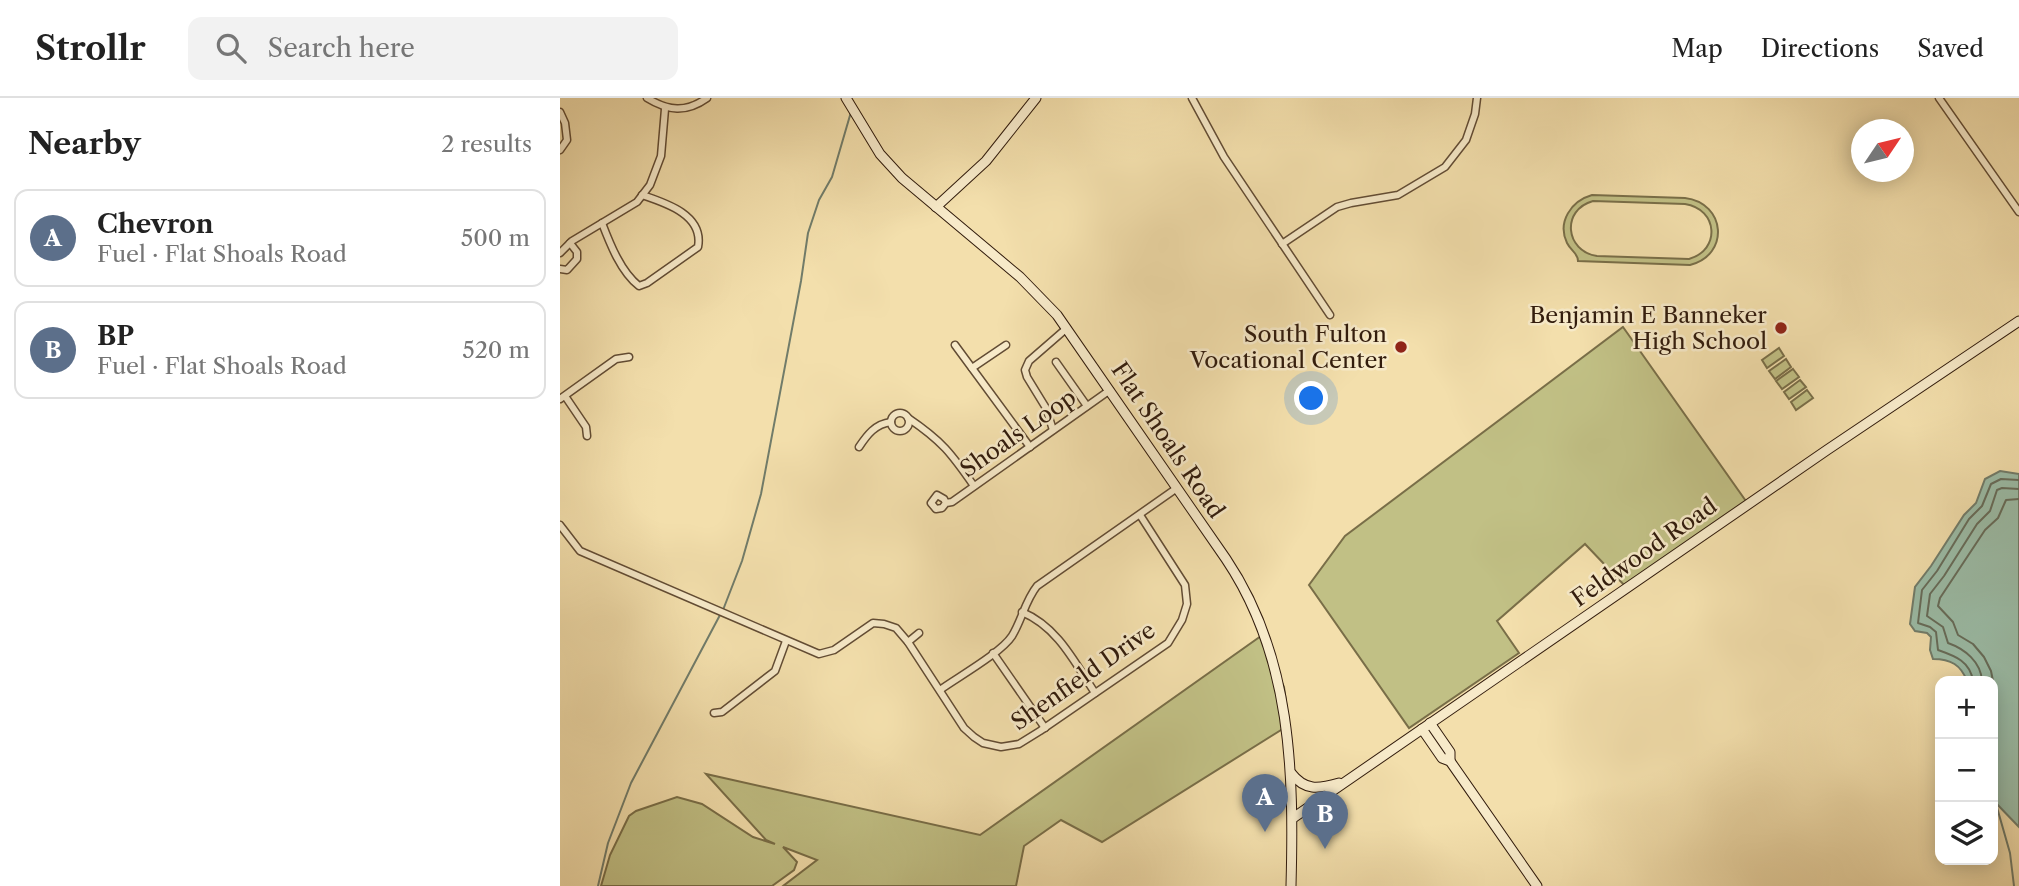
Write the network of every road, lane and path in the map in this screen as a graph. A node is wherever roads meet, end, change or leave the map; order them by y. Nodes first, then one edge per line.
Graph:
1 (647, 98) edge
2 (708, 98) edge
3 (846, 98) edge
4 (1192, 98) edge
5 (1477, 98) edge
6 (1939, 98) edge
7 (1030, 100) edge
8 (658, 101) edge
9 (665, 109) junction
10 (560, 111) edge
11 (560, 150) edge
12 (642, 195) junction
13 (936, 207) junction
14 (2019, 212) edge
15 (602, 223) junction
16 (569, 243) junction
17 (1282, 244) junction
18 (560, 253) edge
19 (560, 269) edge
20 (1329, 315) dead end
21 (2019, 321) edge
22 (1067, 328) junction
23 (955, 345) dead end
24 (1006, 345) dead end
25 (629, 357) dead end
26 (1056, 362) dead end
27 (972, 368) junction
28 (1110, 390) junction
29 (562, 397) edge
30 (1087, 406) junction
31 (908, 418) junction
32 (891, 422) junction
33 (1053, 430) junction
34 (587, 436) dead end
35 (859, 447) dead end
36 (1030, 447) junction
37 (974, 486) junction
38 (1177, 488) junction
39 (946, 503) dead end
40 (1140, 515) junction
41 (560, 525) edge
42 (1022, 612) junction
43 (919, 633) dead end
44 (786, 641) junction
45 (908, 642) junction
46 (993, 653) junction
47 (940, 690) junction
48 (1095, 694) junction
49 (713, 713) dead end
50 (1426, 726) junction
51 (1045, 728) junction
52 (1291, 773) junction
53 (1347, 780) junction
54 (1293, 818) junction
55 (1291, 886) edge
56 (1537, 886) edge

1 - 8 street
2 - 9 street
3 - 13 street, Flat Shoals Road
4 - 17 street
5 - 17 street
6 - 14 street
7 - 13 street
8 - 9 street
9 - 12 street
10 - 11 street
12 - 15 street
12 - 15 street
13 - 22 street, Flat Shoals Road
15 - 16 street
16 - 18 street
16 - 19 street
17 - 20 street
21 - 50 street, Feldwood Road
22 - 28 street, Flat Shoals Road
22 - 33 street
23 - 27 street
24 - 27 street
25 - 29 street
26 - 30 street
27 - 36 street
28 - 30 street, Shoals Loop
28 - 38 street, Flat Shoals Road
29 - 34 street
30 - 33 street, Shoals Loop
31 - 32 street
31 - 32 street
31 - 37 street
32 - 35 street
33 - 36 street, Shoals Loop
36 - 37 street, Shoals Loop
37 - 39 street, Shoals Loop
38 - 40 street
38 - 52 street, Flat Shoals Road
40 - 42 street
40 - 48 street, Shenfield Drive
41 - 44 street, Shenfield Drive
42 - 46 street
42 - 48 street
43 - 45 street
44 - 45 street, Shenfield Drive
44 - 49 street
45 - 47 street, Shenfield Drive
46 - 47 street
46 - 51 street
47 - 51 street, Shenfield Drive
48 - 51 street, Shenfield Drive
50 - 53 street, Feldwood Road
50 - 56 street
52 - 53 street
52 - 54 street, Flat Shoals Road
53 - 54 street, Feldwood Road
54 - 55 street, Flat Shoals Road

